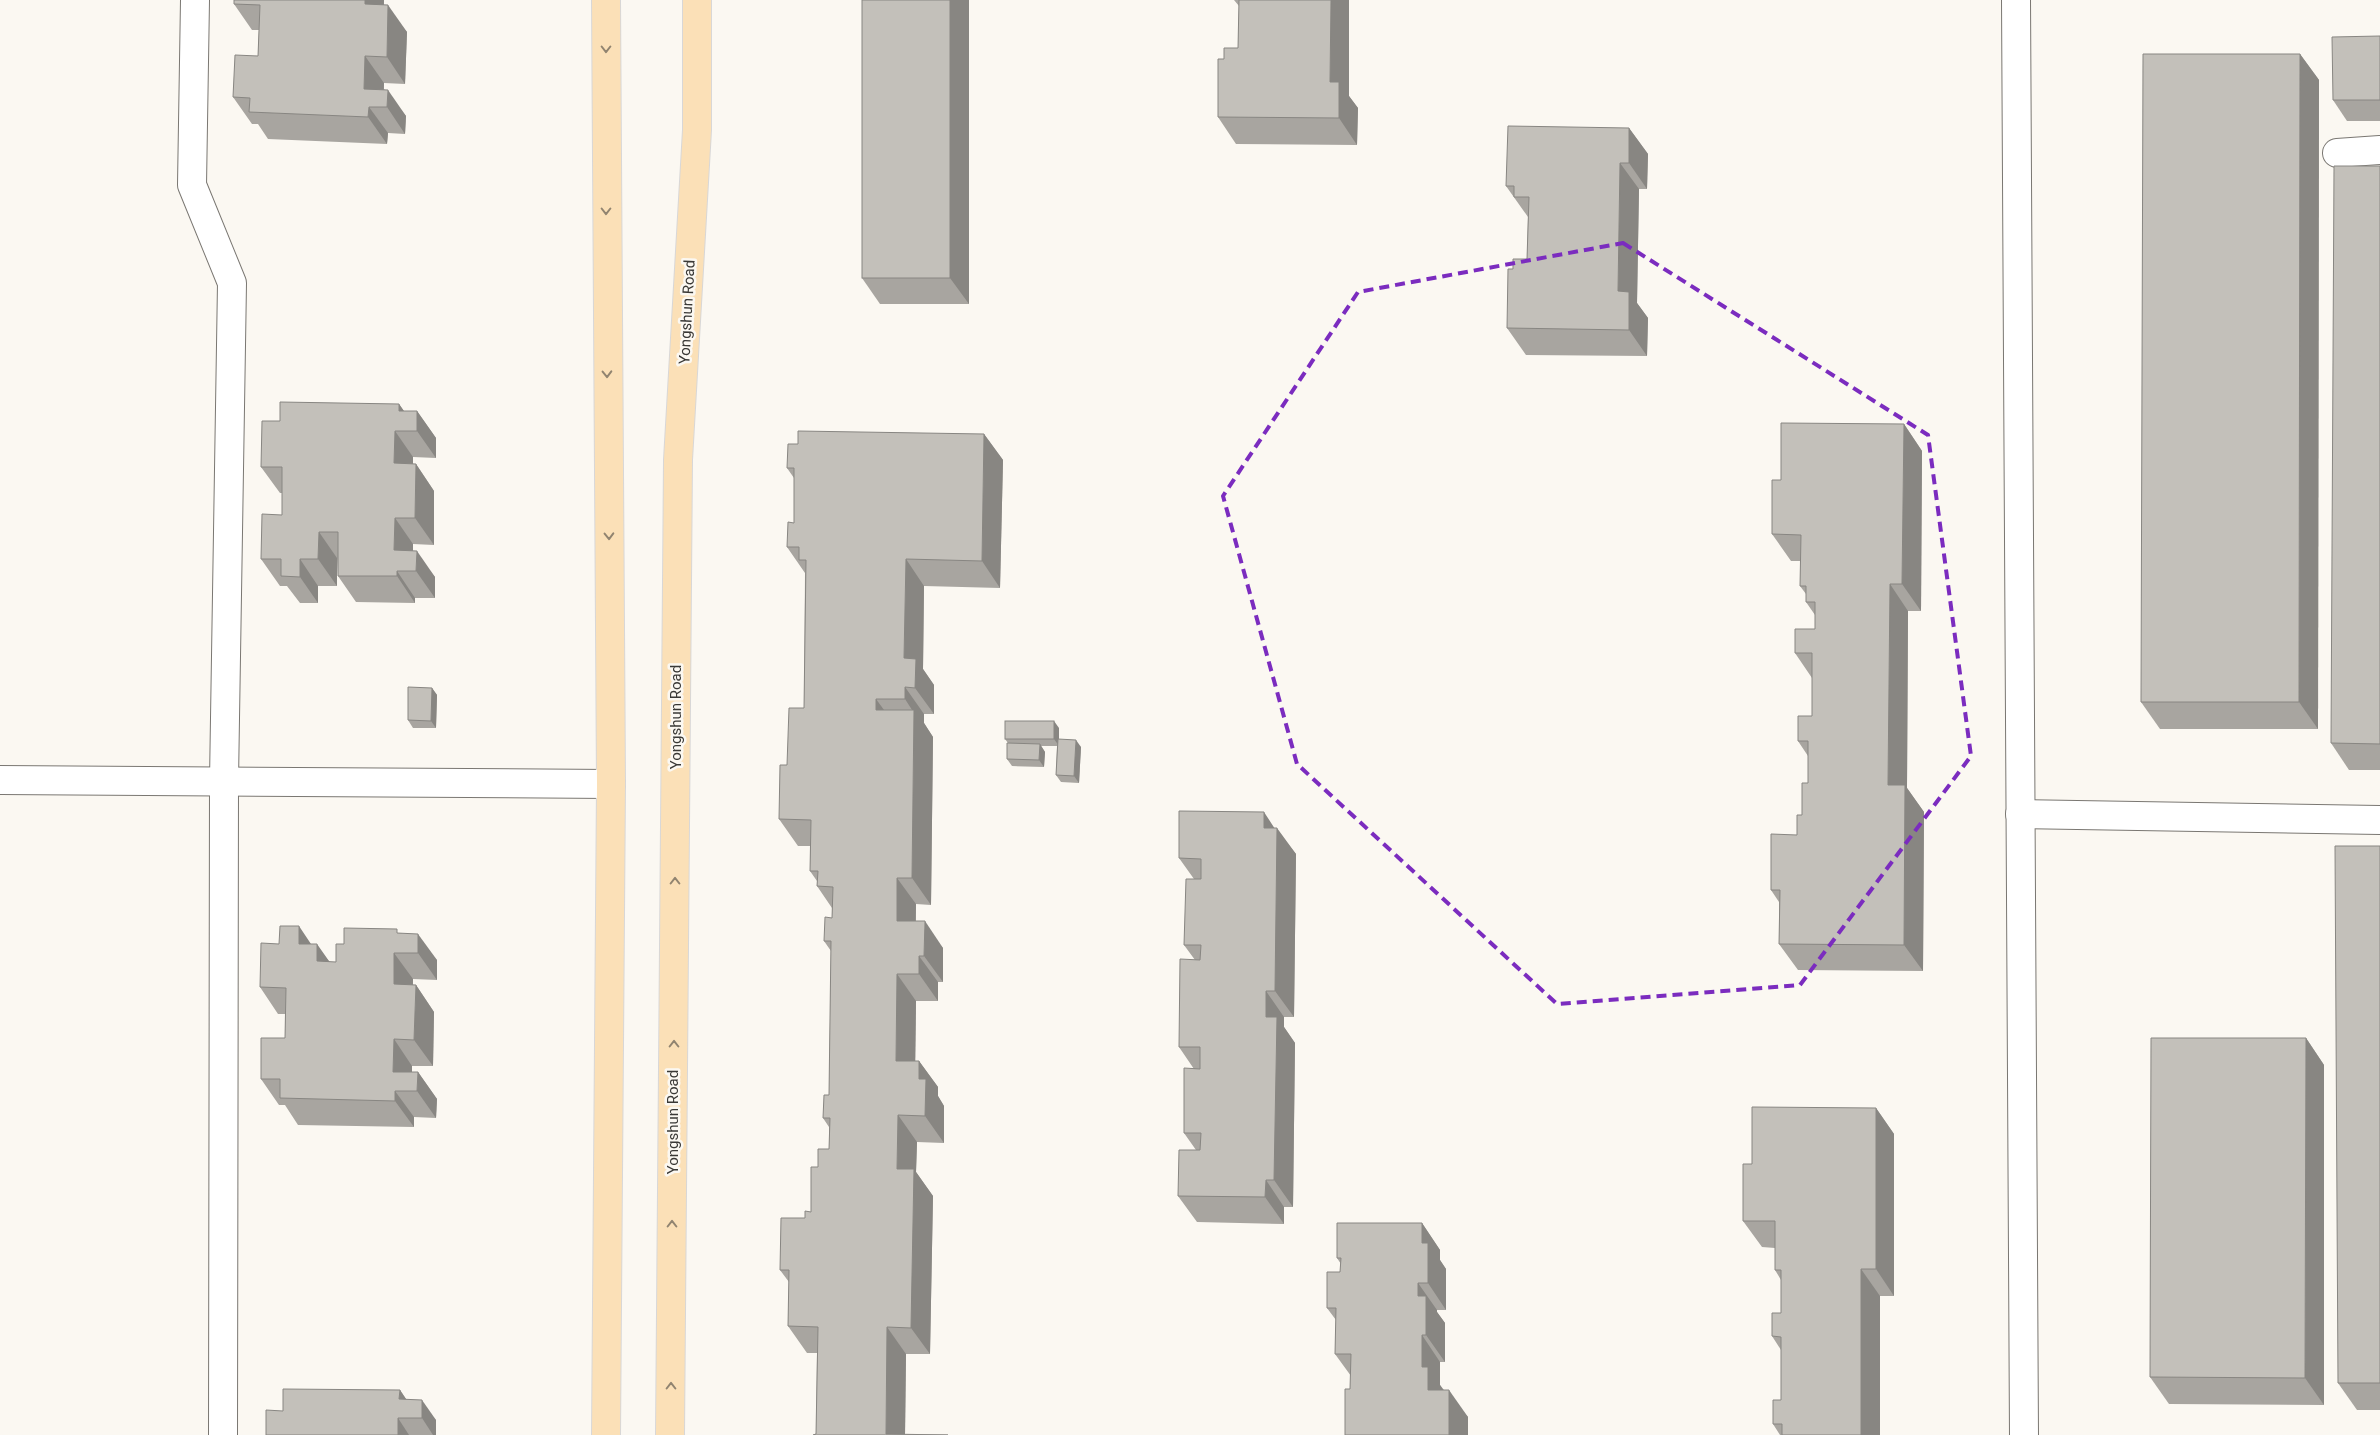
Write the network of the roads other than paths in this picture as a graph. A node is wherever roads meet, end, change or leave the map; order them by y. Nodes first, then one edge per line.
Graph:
1 (195, 0) edge
2 (606, 0) edge
3 (697, 0) edge
4 (2016, 0) edge
5 (2380, 150) edge
6 (2337, 153) dead end
7 (0, 780) edge
8 (224, 781) junction
9 (611, 784) junction
10 (2020, 814) junction
11 (2380, 820) edge
12 (223, 1435) edge
13 (606, 1435) edge
14 (670, 1435) edge
15 (2024, 1435) edge

1 - 8 street
2 -> 9 main road
14 -> 3 main road, Yongshun Road
4 - 10 street
5 - 6 street
7 - 8 street
8 - 9 street
8 - 12 street
9 - 13 main road
10 - 11 street
10 - 15 street

